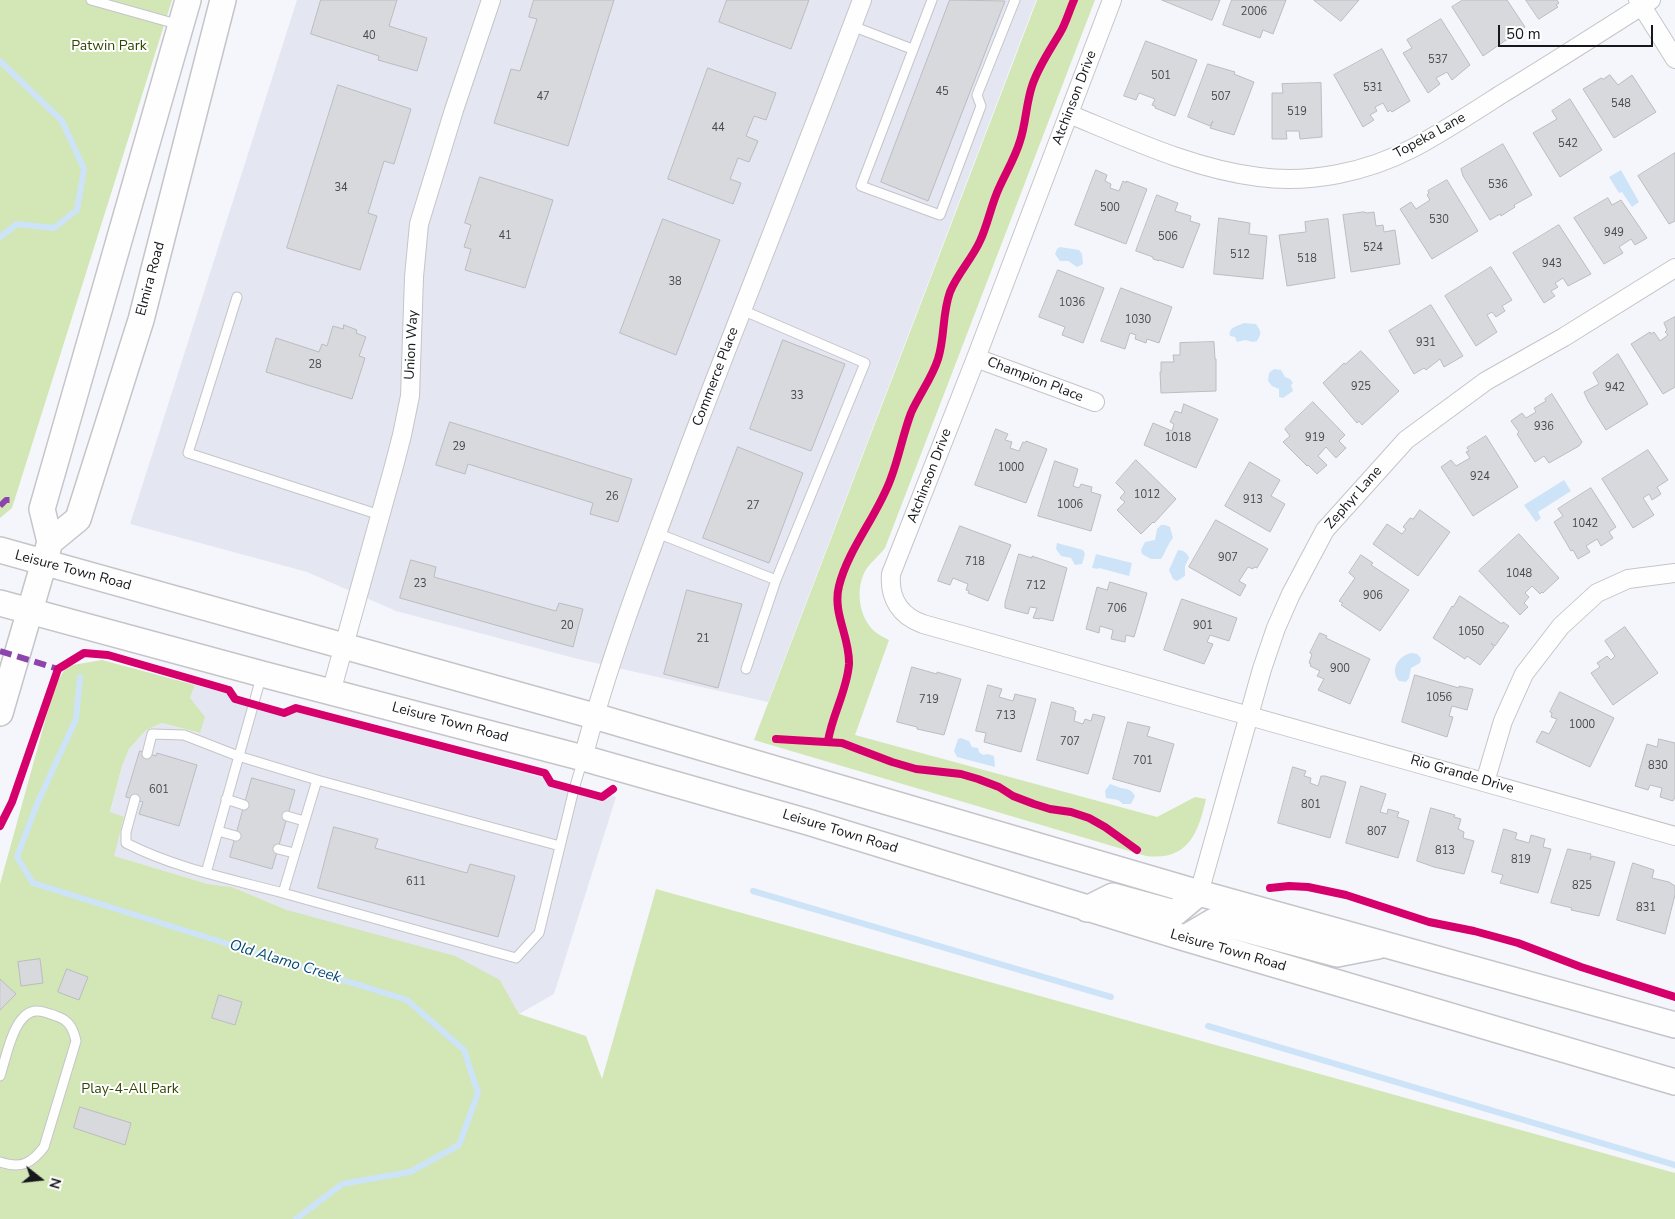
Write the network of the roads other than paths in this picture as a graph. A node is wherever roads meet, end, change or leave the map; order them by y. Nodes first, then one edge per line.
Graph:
1 (91, 0) edge
2 (188, 0) edge
3 (223, 0) edge
4 (492, 0) edge
5 (862, 0) edge
6 (932, 0) edge
7 (1015, 0) edge
8 (1112, 0) edge
9 (1644, 2) edge
10 (180, 25) junction
11 (852, 26) junction
12 (912, 50) junction
13 (1675, 60) edge
14 (1069, 114) junction
15 (1675, 268) edge
16 (237, 297) dead end
17 (742, 310) junction
18 (976, 358) junction
19 (1094, 402) dead end
20 (380, 514) junction
21 (657, 533) junction
22 (0, 550) edge
23 (47, 552) junction
24 (1675, 573) edge
25 (776, 580) junction
26 (0, 603) edge
27 (29, 611) junction
28 (344, 646) junction
29 (746, 669) dead end
30 (262, 674) junction
31 (331, 692) junction
32 (0, 713) edge
33 (1250, 715) junction
34 (594, 716) junction
35 (147, 754) dead end
36 (238, 756) junction
37 (583, 758) junction
38 (317, 780) junction
39 (1485, 782) junction
40 (226, 799) junction
41 (135, 800) dead end
42 (244, 804) dead end
43 (287, 816) dead end
44 (304, 821) junction
45 (218, 831) junction
46 (236, 836) dead end
47 (1675, 836) edge
48 (560, 846) junction
49 (278, 848) dead end
50 (294, 853) junction
51 (206, 873) junction
52 (283, 893) junction
53 (1199, 893) junction
54 (1087, 909) junction
55 (1185, 938) junction
56 (1383, 945) junction
57 (1675, 1025) edge
58 (0, 1076) edge
59 (1675, 1082) edge
60 (0, 1162) edge

1 - 10 lane
2 - 10 main road
3 - 23 main road, Elmira Road
4 - 20 street, Union Way
5 - 11 street, Commerce Place
6 - 12 lane
7 - 12 lane
8 - 14 street, Atchinson Drive
9 - 13 street
9 - 14 street, Topeka Lane
10 - 23 main road
11 - 12 lane
11 - 17 street, Commerce Place
14 - 18 street, Atchinson Drive
15 - 33 street, Zephyr Lane
16 - 20 lane
17 - 21 street, Commerce Place
17 - 25 lane
18 - 19 street, Champion Place
18 - 33 street, Atchinson Drive
20 - 28 street, Union Way
21 - 25 lane
21 - 34 street, Commerce Place
22 - 23 main road, Leisure Town Road
23 - 27 main road
23 - 28 main road, Leisure Town Road
24 - 39 street
25 - 29 lane
26 - 27 main road, Leisure Town Road
27 - 30 main road, Leisure Town Road
27 - 32 main road
28 - 31 street, Union Way
28 - 34 main road, Leisure Town Road
30 - 31 main road, Leisure Town Road
30 - 36 lane
31 - 37 main road, Leisure Town Road
33 - 39 street, Rio Grande Drive
33 - 53 street, Zephyr Lane
34 - 37 street, Commerce Place
34 - 53 main road, Leisure Town Road
35 - 36 lane
36 - 38 lane
36 - 40 lane
37 - 48 lane
37 - 54 main road, Leisure Town Road
38 - 44 lane
38 - 48 lane
39 - 47 street, Rio Grande Drive
40 - 42 lane
40 - 45 lane
41 - 51 lane
43 - 44 lane
44 - 50 lane
45 - 46 lane
45 - 51 lane
48 - 52 lane
49 - 50 lane
50 - 52 lane
51 - 52 lane
53 - 54 main road
53 - 56 main road, Leisure Town Road
54 - 55 main road, Leisure Town Road
55 - 56 main road
55 - 59 main road, Leisure Town Road
56 - 57 main road, Leisure Town Road
58 - 60 lane

